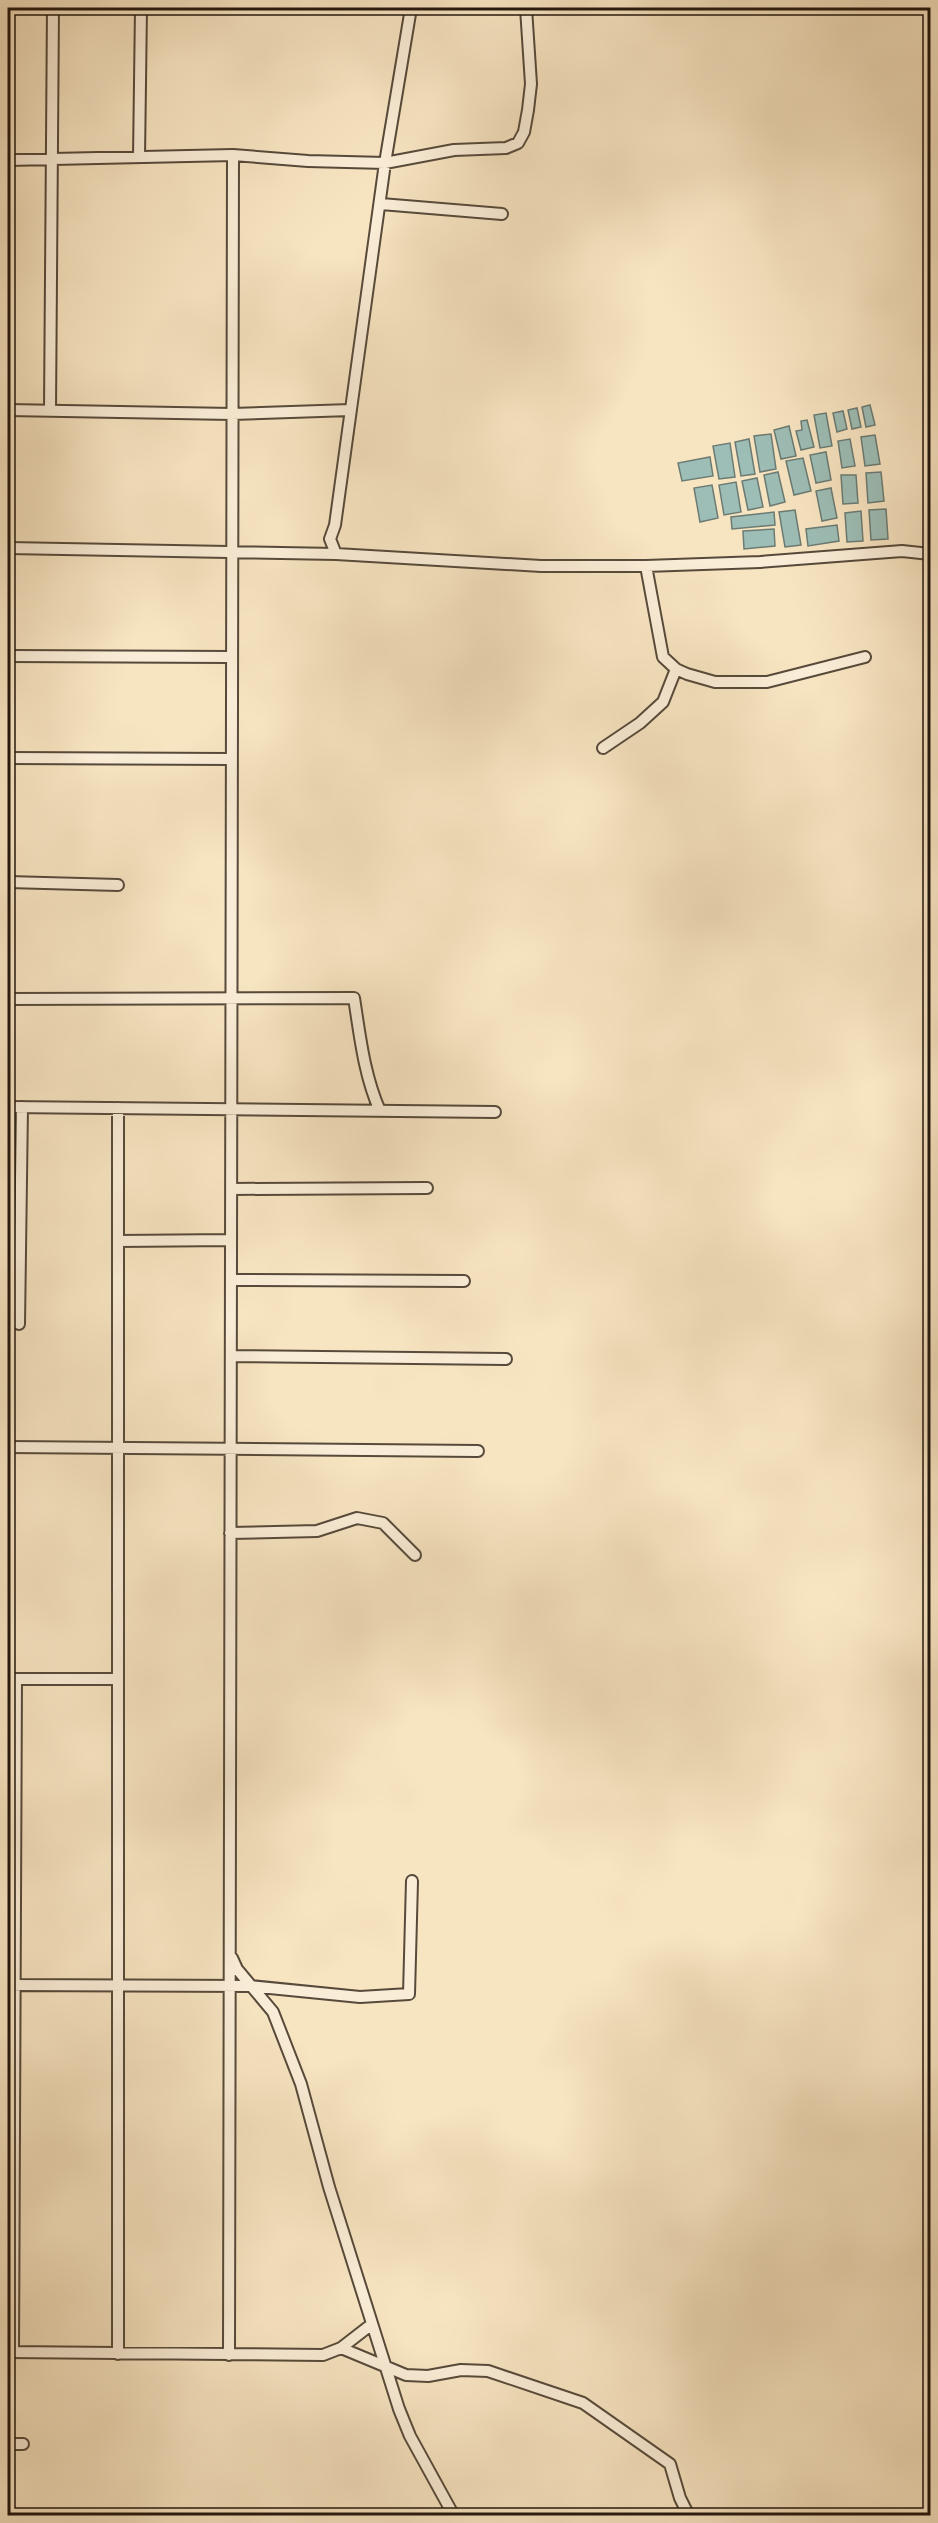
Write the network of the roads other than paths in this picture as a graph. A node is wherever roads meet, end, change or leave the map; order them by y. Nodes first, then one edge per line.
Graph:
1 (53, 8) edge
2 (141, 8) edge
3 (411, 8) edge
4 (526, 8) edge
5 (233, 155) junction
6 (139, 157) junction
7 (52, 159) junction
8 (8, 160) edge
9 (385, 163) junction
10 (381, 204) junction
11 (502, 214) dead end
12 (8, 410) edge
13 (50, 410) junction
14 (350, 410) junction
15 (232, 414) junction
16 (8, 548) edge
17 (232, 551) junction
18 (336, 554) junction
19 (930, 554) edge
20 (646, 566) junction
21 (8, 656) edge
22 (231, 657) junction
23 (865, 657) dead end
24 (676, 669) junction
25 (603, 748) dead end
26 (8, 758) edge
27 (230, 759) junction
28 (8, 882) edge
29 (118, 885) dead end
30 (8, 999) edge
31 (231, 1000) junction
32 (8, 1107) edge
33 (22, 1107) junction
34 (118, 1108) junction
35 (231, 1109) junction
36 (380, 1111) junction
37 (495, 1112) dead end
38 (427, 1188) dead end
39 (231, 1189) junction
40 (231, 1240) junction
41 (118, 1241) junction
42 (231, 1280) junction
43 (464, 1281) dead end
44 (20, 1324) dead end
45 (231, 1356) junction
46 (506, 1359) dead end
47 (8, 1447) edge
48 (118, 1448) junction
49 (230, 1449) junction
50 (478, 1451) dead end
51 (230, 1533) junction
52 (415, 1555) dead end
53 (12, 1679) edge
54 (118, 1680) junction
55 (412, 1881) dead end
56 (230, 1953) junction
57 (11, 1985) edge
58 (230, 1986) junction
59 (250, 1986) junction
60 (118, 1987) junction
61 (372, 2324) junction
62 (341, 2348) junction
63 (10, 2352) edge
64 (118, 2354) junction
65 (229, 2355) junction
66 (384, 2366) junction
67 (8, 2444) edge
68 (23, 2444) dead end
69 (454, 2516) edge
70 (689, 2516) edge

1 - 7 street
2 - 6 street
3 - 9 street
4 - 9 street
5 - 6 street
5 - 9 street
5 - 15 street
6 - 7 street
7 - 8 street
7 - 13 street
9 - 10 street
10 - 11 street
10 - 14 street
12 - 13 street
13 - 15 street
14 - 15 street
14 - 18 street
15 - 17 street
16 - 17 street
17 - 18 street
17 - 22 street
18 - 20 street
19 - 20 street
20 - 24 street
21 - 22 street
22 - 27 street
23 - 24 street
24 - 25 street
26 - 27 street
27 - 31 street
28 - 29 street
30 - 31 street
31 - 35 street
31 - 36 street
32 - 33 street
33 - 34 street
33 - 44 street
34 - 35 street
34 - 41 street
35 - 36 street
35 - 39 street
36 - 37 street
38 - 39 street
39 - 40 street
40 - 41 street
40 - 42 street
41 - 48 street
42 - 43 street
42 - 45 street
45 - 46 street
45 - 49 street
47 - 48 street
48 - 49 street
48 - 54 street
49 - 50 street
49 - 51 street
51 - 52 street
51 - 56 street
53 - 54 street
53 - 57 street
54 - 60 street
55 - 59 street
56 - 58 street
56 - 59 street
57 - 60 street
57 - 63 street
58 - 59 street
58 - 60 street
58 - 65 street
59 - 61 street
60 - 64 street
61 - 62 street
61 - 66 street
62 - 65 street
62 - 66 street
63 - 64 street
64 - 65 street
66 - 69 street
66 - 70 street
67 - 68 street

